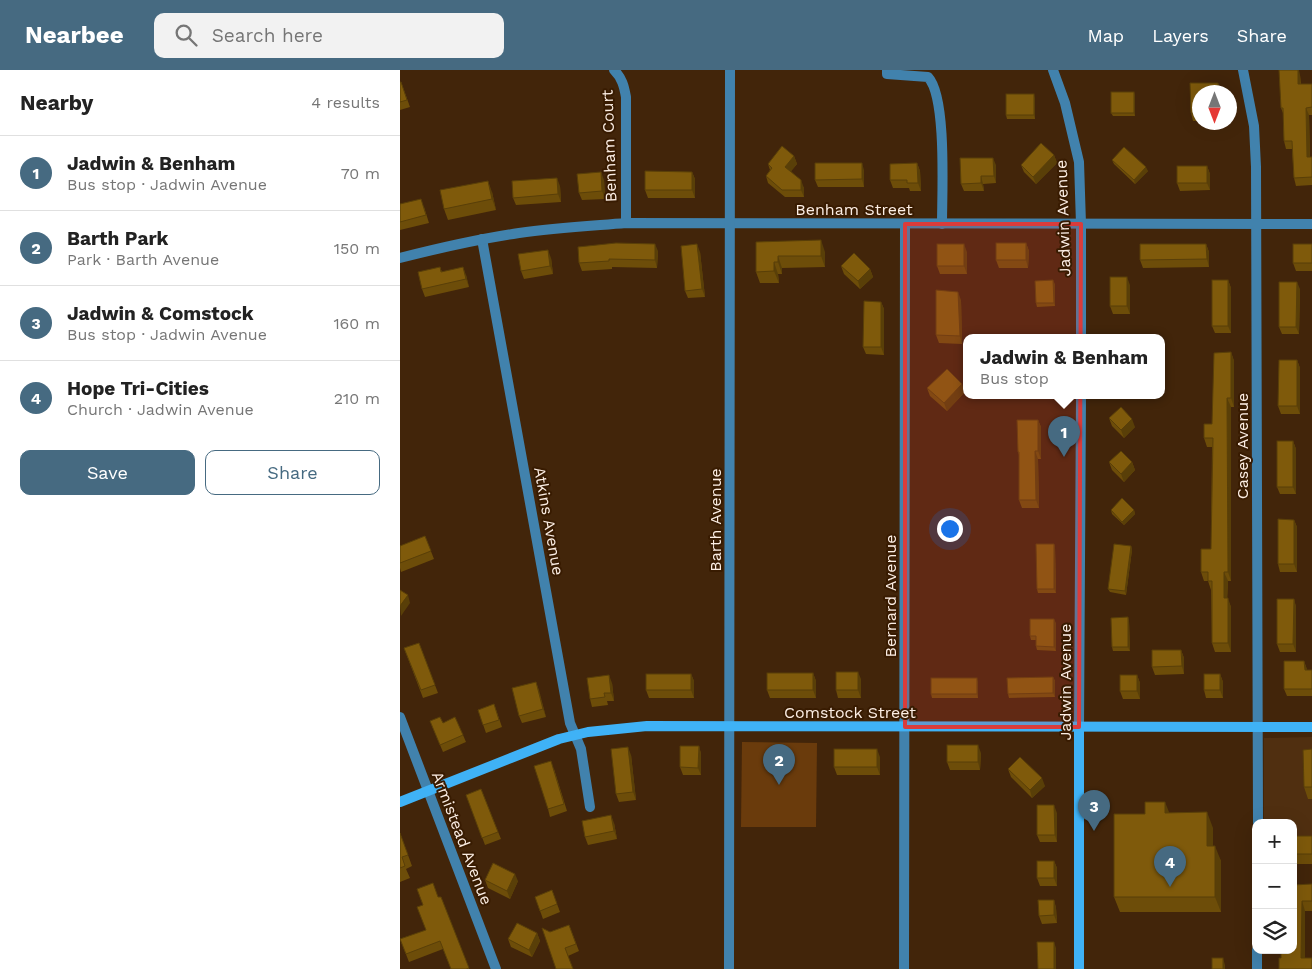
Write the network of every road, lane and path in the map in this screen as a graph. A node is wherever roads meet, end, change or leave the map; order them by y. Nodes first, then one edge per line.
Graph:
1 (614, 70) edge
2 (730, 70) edge
3 (888, 70) edge
4 (1053, 70) edge
5 (1243, 70) edge
6 (626, 223) junction
7 (730, 223) junction
8 (904, 224) junction
9 (942, 224) junction
10 (1081, 224) junction
11 (1256, 224) junction
12 (1312, 224) edge
13 (482, 240) junction
14 (400, 258) edge
15 (1080, 334) edge
16 (1080, 399) edge
17 (400, 717) edge
18 (730, 727) junction
19 (905, 727) junction
20 (1079, 727) junction
21 (1258, 727) junction
22 (1312, 727) edge
23 (575, 735) junction
24 (428, 790) junction
25 (400, 802) edge
26 (590, 807) dead end
27 (1258, 819) edge
28 (1257, 954) edge
29 (496, 969) edge
30 (729, 969) edge
31 (904, 969) edge
32 (1079, 969) edge
33 (1257, 969) edge

1 - 6 street, Benham Court
2 - 7 street, Barth Avenue
3 - 9 street
4 - 10 street, Jadwin Avenue
5 - 11 street, Casey Avenue
6 - 7 street, Benham Street
6 - 13 street, Benham Street
7 - 8 street, Benham Street
7 - 18 street, Barth Avenue
8 - 9 street, Benham Street
8 - 19 street, Bernard Avenue
9 - 10 street, Benham Street
10 - 11 street, Benham Street
10 - 15 street, Jadwin Avenue
11 - 12 street, Benham Street
11 - 21 street, Casey Avenue
13 - 14 street, Benham Street
13 - 23 street, Atkins Avenue
16 - 20 street, Jadwin Avenue
17 - 24 street, Armistead Avenue
18 - 19 street, Comstock Street
18 - 23 street, Comstock Street
18 - 30 street, Barth Avenue
19 - 20 street, Comstock Street
19 - 31 street, Bernard Avenue
20 - 21 street, Comstock Street
20 - 32 street, Jadwin Avenue
21 - 22 street, Comstock Street
21 - 27 street, Casey Avenue
23 - 24 street, Comstock Street
23 - 26 street, Atkins Avenue
24 - 25 street, Comstock Street
24 - 29 street, Armistead Avenue
28 - 33 street

